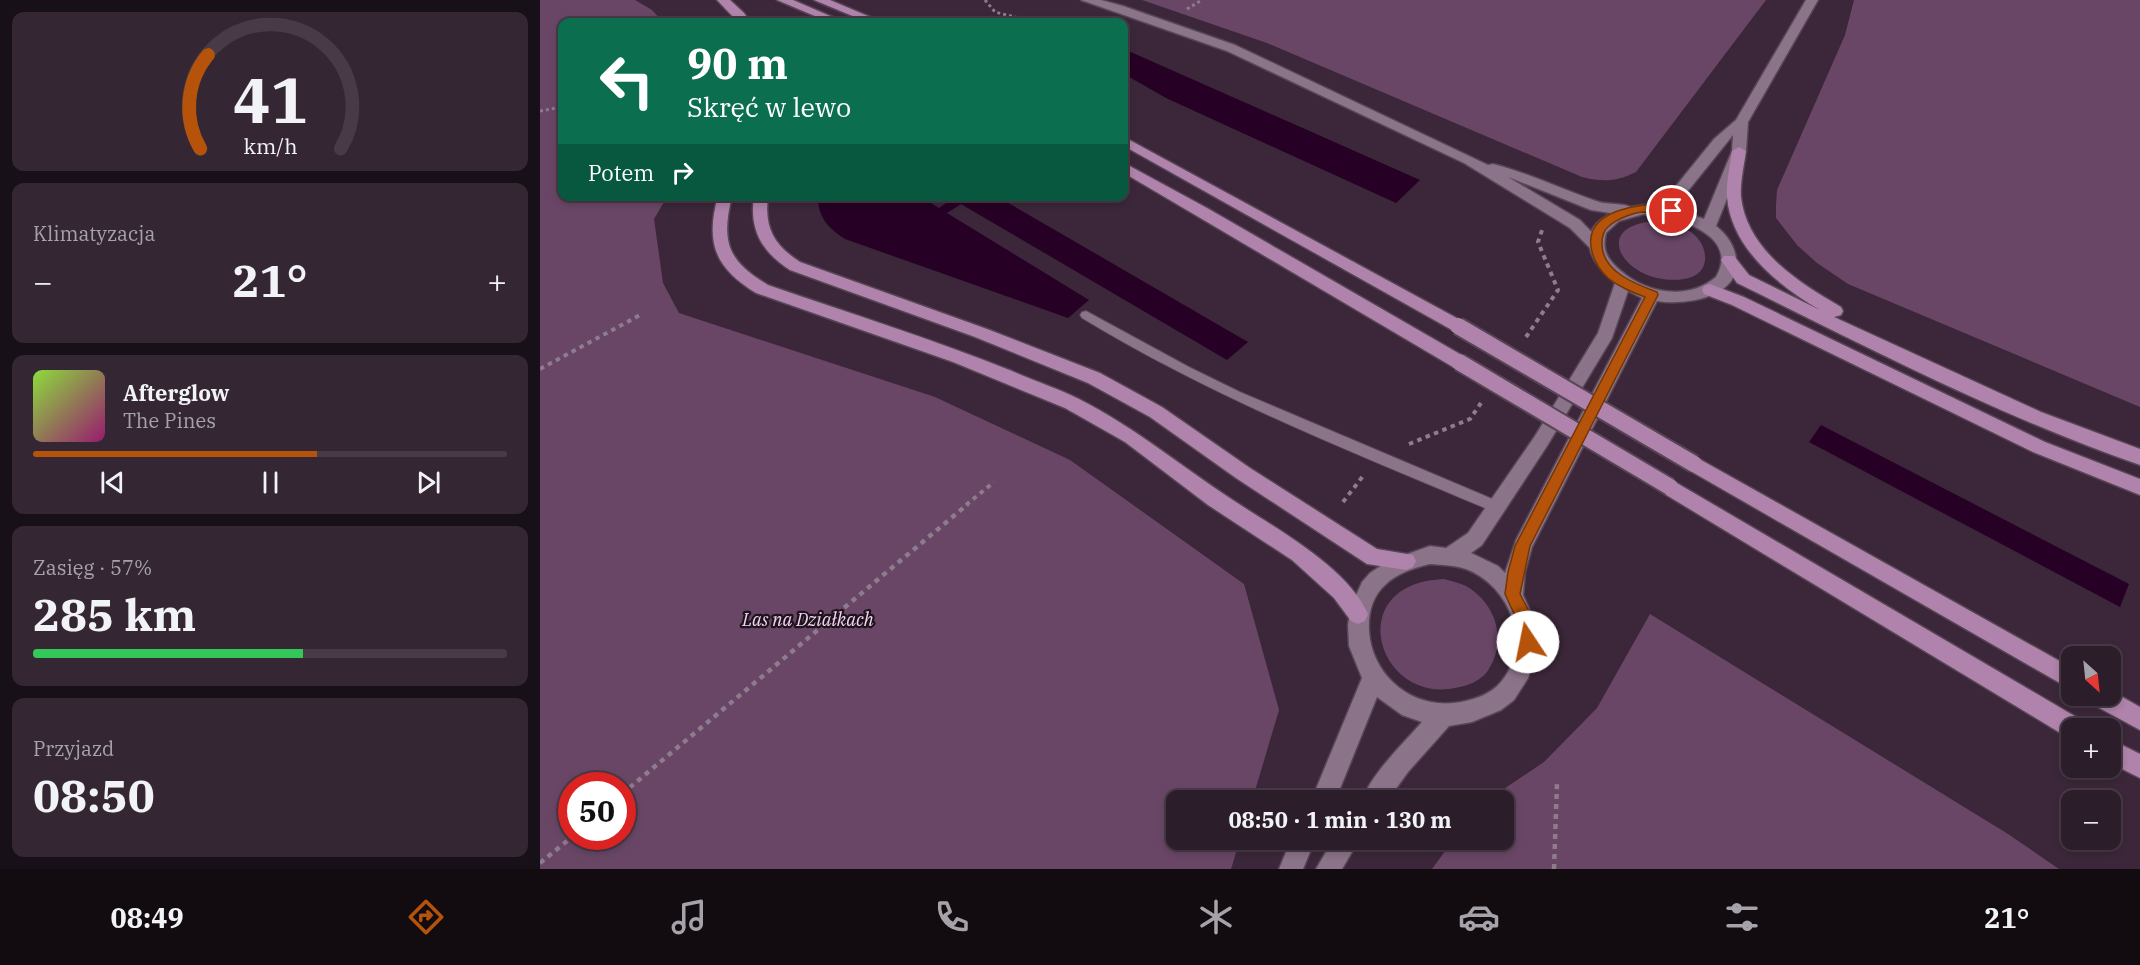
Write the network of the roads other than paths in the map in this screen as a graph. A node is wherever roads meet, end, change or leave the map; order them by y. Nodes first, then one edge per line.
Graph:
1 (723, 0) edge
2 (783, 0) edge
3 (820, 0) edge
4 (1087, 0) edge
5 (1812, 0) edge
6 (742, 18) edge
7 (828, 18) edge
8 (866, 18) edge
9 (1741, 122) junction
10 (1128, 143) edge
11 (1739, 151) junction
12 (1469, 160) junction
13 (1128, 169) edge
14 (724, 201) edge
15 (760, 201) edge
16 (1659, 209) junction
17 (1629, 211) junction
18 (1708, 228) junction
19 (1596, 245) junction
20 (1729, 260) junction
21 (1623, 282) junction
22 (1710, 290) junction
23 (1652, 295) junction
24 (1086, 315) dead end
25 (1926, 366) junction
26 (2140, 457) edge
27 (2140, 487) edge
28 (1497, 507) junction
29 (1450, 556) junction
30 (1406, 561) junction
31 (1513, 594) junction
32 (1358, 614) junction
33 (2061, 674) edge
34 (1373, 678) junction
35 (2118, 706) edge
36 (1443, 716) junction
37 (2140, 718) edge
38 (2061, 721) edge
39 (2121, 756) edge
40 (2140, 767) edge
41 (1328, 790) edge
42 (1381, 790) edge
43 (1300, 850) edge
44 (1340, 850) edge
45 (1291, 869) edge
46 (1328, 869) edge

1 - 6 main road
2 - 7 main road
3 - 8 main road
4 - 12 main road
5 - 9 main road
9 - 11 main road
9 - 16 main road
10 - 33 main road, bridge
11 - 18 main road
11 - 25 main road
12 - 17 main road
12 - 19 main road
13 - 38 main road, bridge
14 - 32 main road
15 - 30 main road
16 - 17 main road
16 - 18 main road
17 - 19 main road
18 - 20 main road
19 - 21 main road
20 - 22 main road
20 - 25 main road
21 - 23 main road
21 - 28 main road
22 - 23 main road
22 - 27 main road
23 - 31 main road
24 - 28 lane
25 - 26 main road
28 - 29 main road
29 - 30 main road
29 - 31 main road
30 - 32 main road
31 - 36 main road
32 - 34 main road
34 - 36 main road
34 - 41 main road
35 - 37 main road
36 - 42 main road
39 - 40 main road
43 - 45 main road
44 - 46 main road

